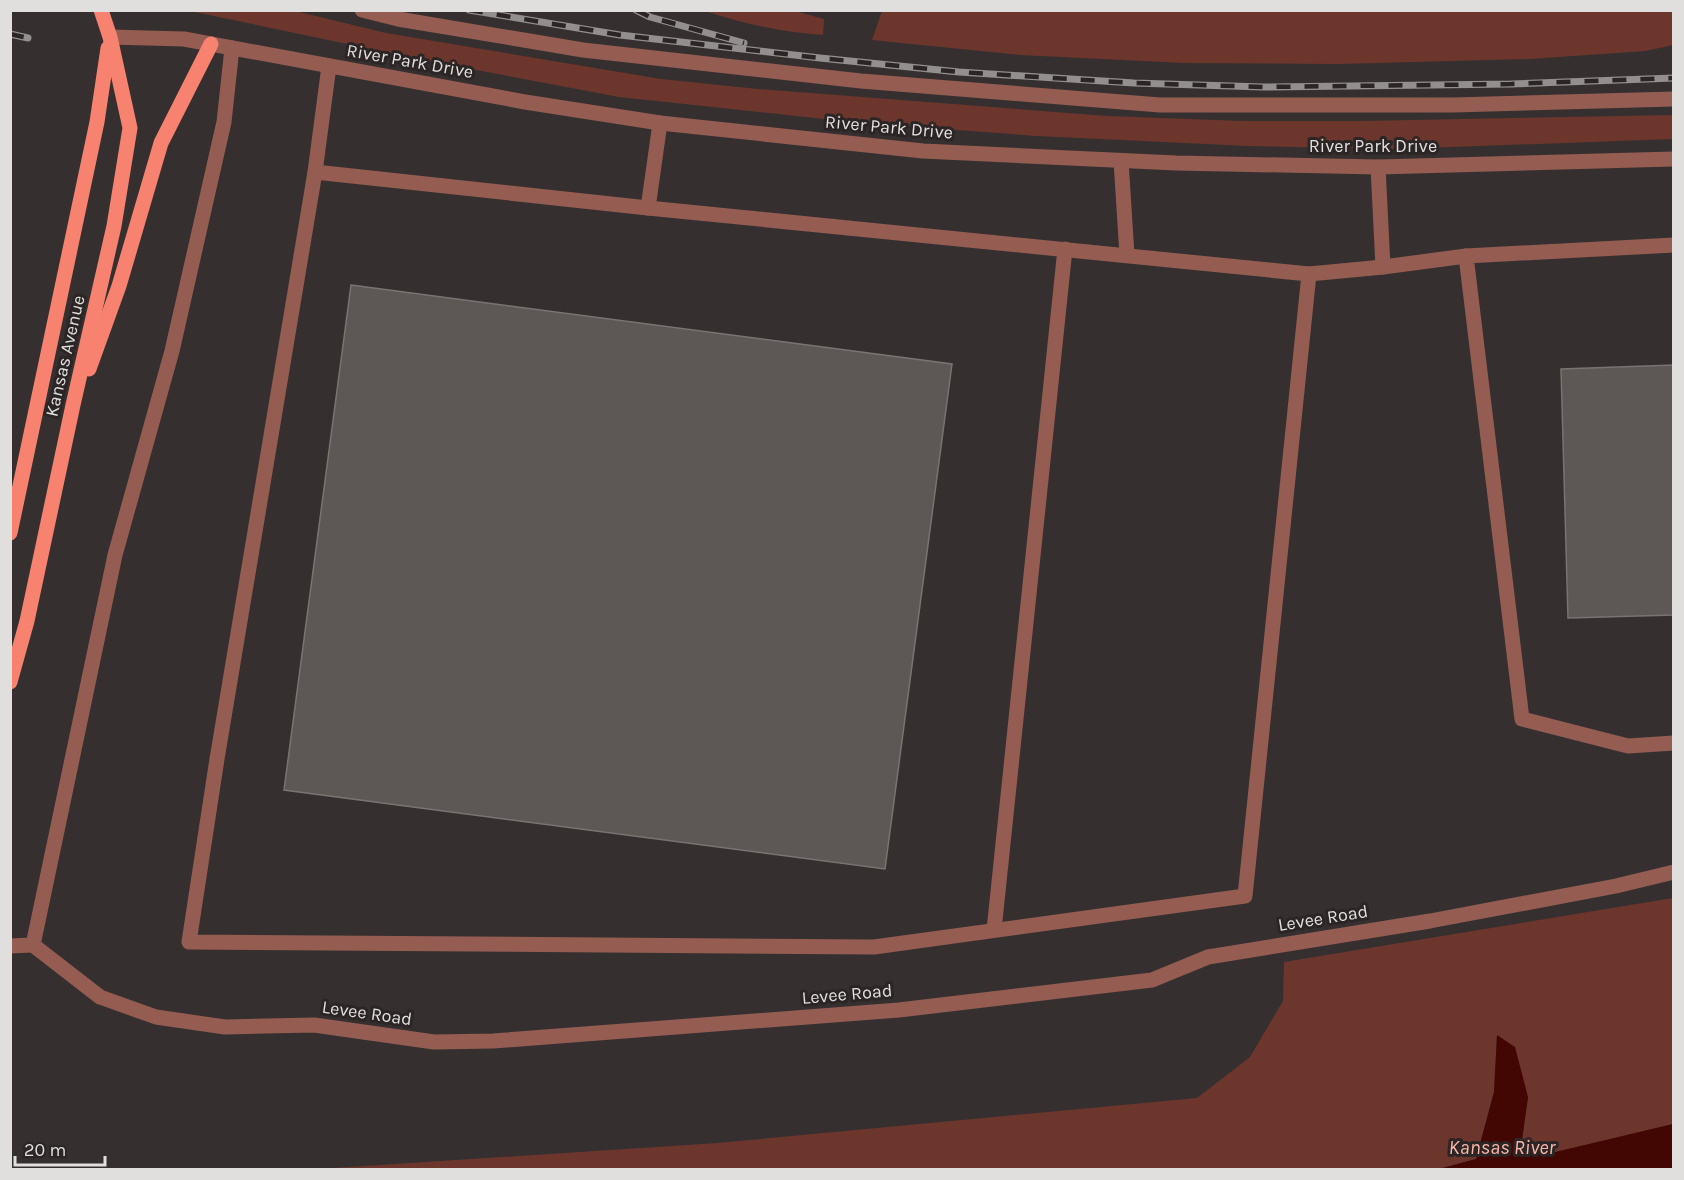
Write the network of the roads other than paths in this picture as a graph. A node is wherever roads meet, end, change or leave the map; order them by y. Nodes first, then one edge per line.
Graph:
1 (101, 10) edge
2 (362, 10) edge
3 (110, 37) junction
4 (211, 44) junction
5 (232, 48) junction
6 (329, 66) junction
7 (1674, 99) edge
8 (660, 123) junction
9 (1674, 159) edge
10 (1121, 161) junction
11 (1378, 167) junction
12 (315, 172) junction
13 (648, 208) junction
14 (1674, 245) edge
15 (1065, 249) junction
16 (1127, 255) junction
17 (1466, 256) junction
18 (1383, 267) junction
19 (1309, 274) junction
20 (73, 405) junction
21 (10, 533) edge
22 (10, 682) edge
23 (1674, 743) edge
24 (1674, 872) edge
25 (994, 930) junction
26 (33, 945) junction
27 (10, 946) edge

1 - 3 main road, Kansas Avenue
2 - 7 street
3 - 4 street, River Park Drive
3 - 20 main road, Kansas Avenue
3 - 21 main road, Kansas Avenue
4 - 5 street, River Park Drive
4 - 20 main road
5 - 6 street, River Park Drive
5 - 26 street
6 - 8 street, River Park Drive
6 - 12 street
8 - 10 street, River Park Drive
8 - 13 street
9 - 11 street, River Park Drive
10 - 11 street, River Park Drive
10 - 16 street
11 - 18 street
12 - 13 street
12 - 25 street
13 - 15 street
14 - 17 street
15 - 16 street
15 - 25 street
16 - 19 street
17 - 18 street
17 - 23 street
18 - 19 street
19 - 25 street
20 - 22 main road, Kansas Avenue
24 - 26 street, Levee Road
26 - 27 street

